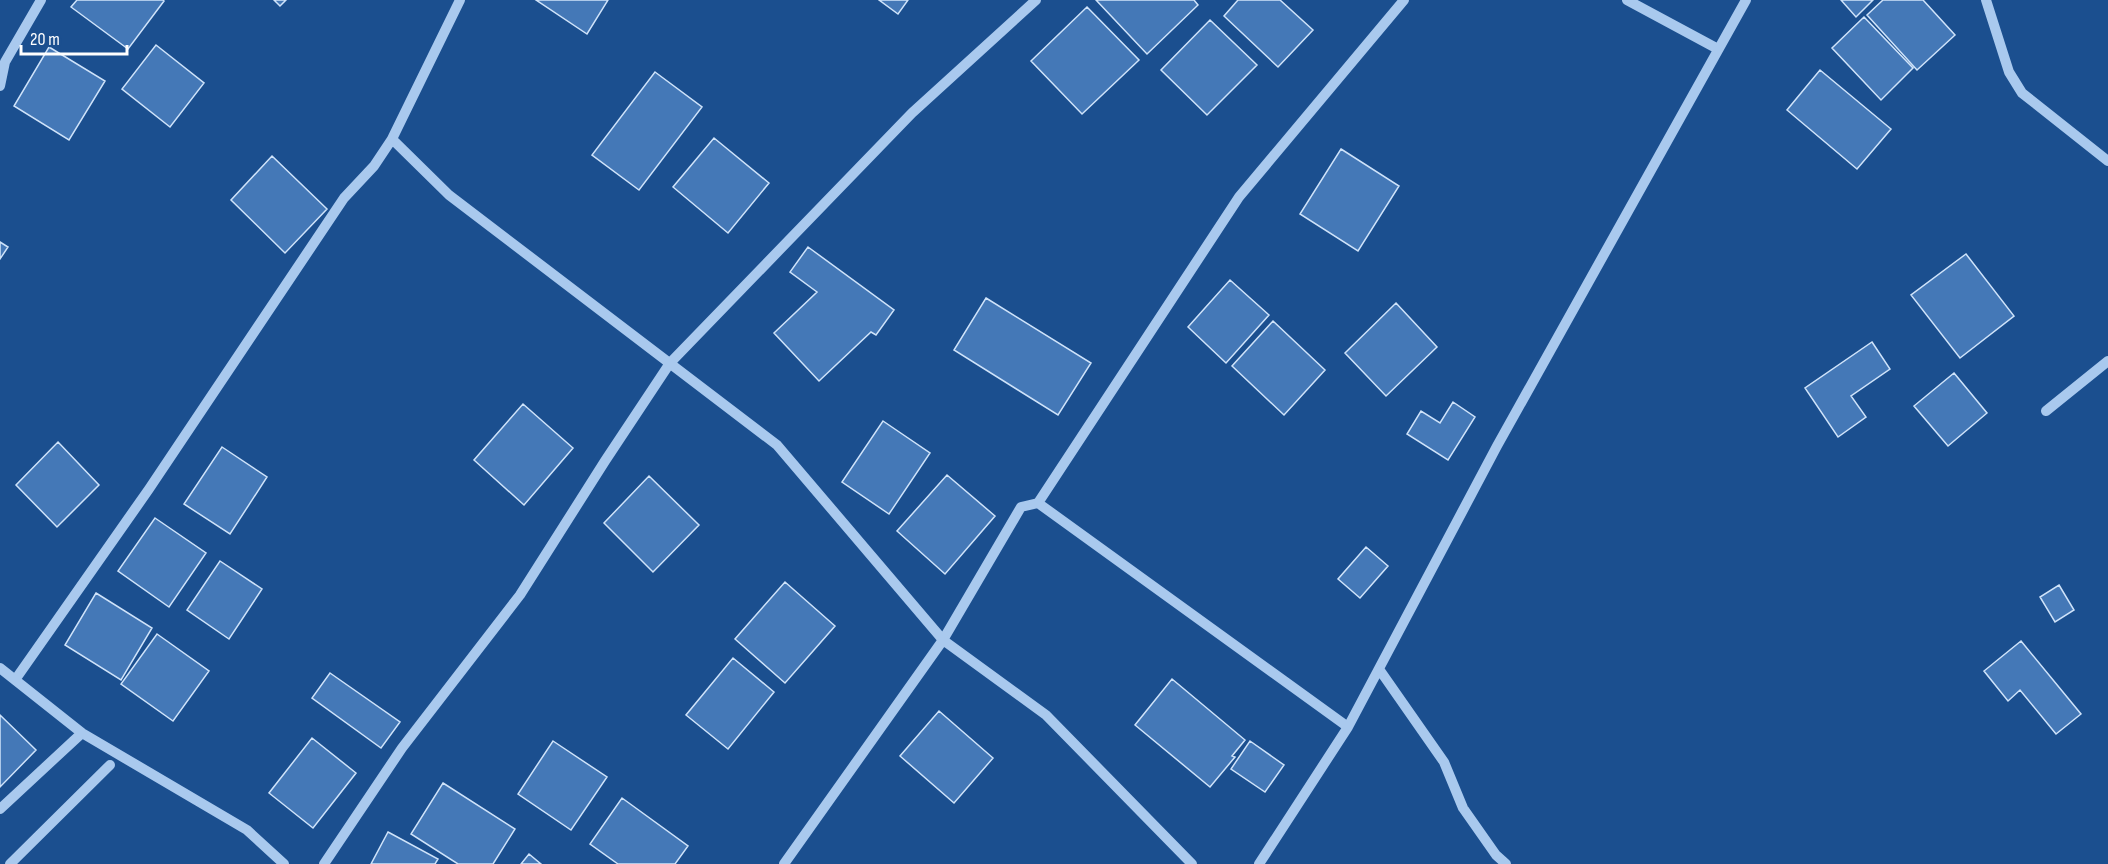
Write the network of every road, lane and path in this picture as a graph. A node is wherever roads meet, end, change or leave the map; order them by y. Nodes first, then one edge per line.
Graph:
1 (41, 0) edge
2 (460, 0) edge
3 (1036, 0) edge
4 (1404, 0) edge
5 (1627, 0) edge
6 (1746, 0) edge
7 (1986, 0) edge
8 (1718, 49) junction
9 (0, 86) edge
10 (392, 139) junction
11 (2108, 161) edge
12 (2108, 362) edge
13 (670, 363) junction
14 (2046, 411) dead end
15 (1038, 503) junction
16 (943, 640) junction
17 (0, 668) edge
18 (1379, 669) junction
19 (15, 680) junction
20 (1348, 726) junction
21 (82, 732) junction
22 (110, 765) dead end
23 (0, 809) edge
24 (10, 864) edge
25 (284, 864) edge
26 (324, 864) edge
27 (784, 864) edge
28 (1192, 864) edge
29 (1258, 864) edge
30 (1506, 864) edge

1 - 9 street
2 - 10 street
3 - 13 street
4 - 15 street
5 - 8 street
6 - 8 street
7 - 11 street
8 - 18 street
10 - 13 street
10 - 19 street
12 - 14 street
13 - 16 street
13 - 26 street
15 - 16 street
15 - 20 street
16 - 27 street
16 - 28 street
17 - 19 street
18 - 20 street
18 - 30 street
19 - 21 street
20 - 29 street
21 - 23 street
21 - 25 street
22 - 24 street

